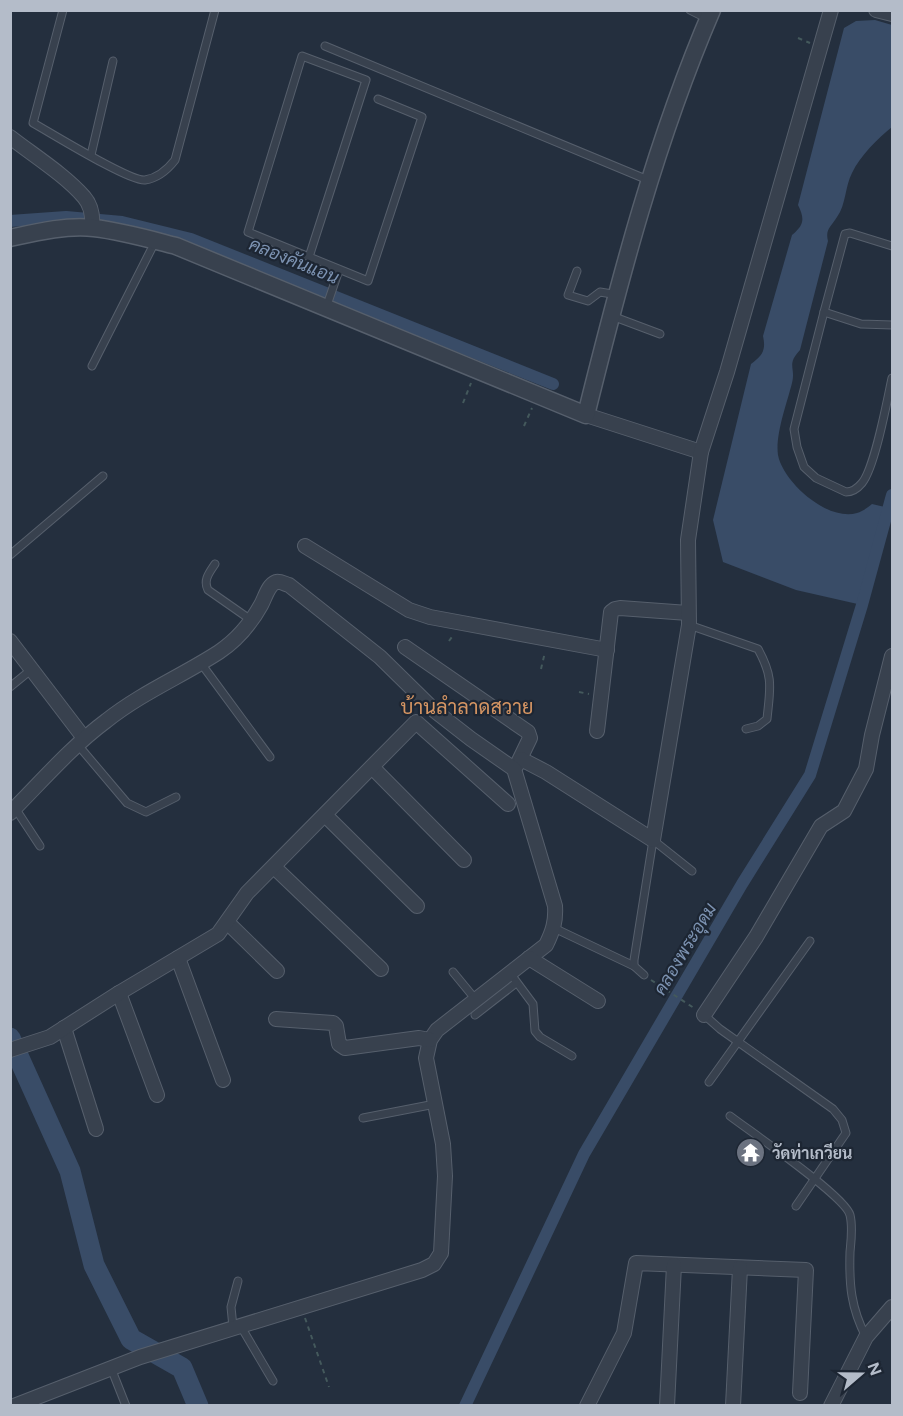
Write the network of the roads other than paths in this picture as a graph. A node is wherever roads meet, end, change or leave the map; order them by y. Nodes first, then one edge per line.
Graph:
1 (63, 10) edge
2 (215, 10) edge
3 (690, 10) edge
4 (831, 10) edge
5 (876, 10) edge
6 (710, 15) edge
7 (892, 15) edge
8 (325, 46) dead end
9 (113, 61) dead end
10 (378, 99) dead end
11 (10, 137) edge
12 (91, 155) junction
13 (651, 181) junction
14 (92, 219) junction
15 (10, 238) edge
16 (156, 240) junction
17 (892, 246) edge
18 (309, 257) junction
19 (339, 270) junction
20 (577, 271) dead end
21 (618, 295) junction
22 (326, 307) junction
23 (824, 312) junction
24 (612, 316) junction
25 (892, 325) edge
26 (660, 334) dead end
27 (92, 366) dead end
28 (892, 378) edge
29 (586, 415) junction
30 (701, 452) junction
31 (103, 476) dead end
32 (305, 546) dead end
33 (10, 555) edge
34 (214, 564) dead end
35 (689, 619) junction
36 (251, 620) junction
37 (12, 645) edge
38 (405, 646) dead end
39 (606, 650) junction
40 (892, 656) edge
41 (200, 663) junction
42 (32, 669) junction
43 (10, 687) edge
44 (746, 729) dead end
45 (597, 731) dead end
46 (81, 741) junction
47 (270, 757) dead end
48 (518, 764) junction
49 (372, 767) junction
50 (176, 797) dead end
51 (508, 804) dead end
52 (13, 811) edge
53 (325, 815) junction
54 (653, 840) junction
55 (40, 846) dead end
56 (464, 860) dead end
57 (274, 867) junction
58 (692, 871) dead end
59 (417, 906) dead end
60 (227, 922) junction
61 (554, 928) junction
62 (810, 941) dead end
63 (178, 958) junction
64 (529, 958) junction
65 (634, 966) junction
66 (381, 969) dead end
67 (277, 971) dead end
68 (453, 972) dead end
69 (644, 975) road end
70 (513, 978) junction
71 (118, 993) junction
72 (476, 1000) junction
73 (598, 1001) dead end
74 (703, 1014) joint
75 (475, 1015) dead end
76 (276, 1019) dead end
77 (64, 1028) junction
78 (430, 1040) junction
79 (738, 1041) junction
80 (10, 1050) edge
81 (572, 1056) dead end
82 (223, 1080) dead end
83 (710, 1082) dead end
84 (157, 1095) dead end
85 (435, 1104) junction
86 (730, 1116) dead end
87 (363, 1118) dead end
88 (96, 1129) dead end
89 (815, 1179) junction
90 (796, 1206) dead end
91 (674, 1265) junction
92 (740, 1268) junction
93 (238, 1281) dead end
94 (892, 1307) edge
95 (237, 1326) junction
96 (866, 1337) junction
97 (111, 1368) junction
98 (273, 1381) dead end
99 (800, 1393) dead end
100 (14, 1406) edge
101 (126, 1406) edge
102 (587, 1406) edge
103 (667, 1406) edge
104 (733, 1406) edge
105 (831, 1406) edge

1 - 12 lane
2 - 12 lane
3 - 6 lane
4 - 30 street
5 - 7 street
6 - 13 street
8 - 13 lane
9 - 12 lane
10 - 19 lane
11 - 14 street
13 - 21 street
14 - 15 street
14 - 16 street
16 - 22 street
16 - 27 lane
17 - 23 lane
18 - 18 lane
18 - 19 lane
19 - 22 lane
20 - 21 lane
21 - 24 street
22 - 29 street
23 - 25 lane
23 - 28 lane
24 - 26 lane
24 - 29 street
29 - 30 street
30 - 35 street
31 - 33 lane
32 - 39 street
34 - 36 lane
35 - 39 street
35 - 44 lane
35 - 54 street
36 - 41 street
36 - 48 street
37 - 42 street
38 - 48 street
39 - 45 street
40 - 74 street
41 - 46 street
41 - 47 lane
42 - 43 lane
42 - 46 street
46 - 50 lane
46 - 52 street
48 - 54 street
48 - 61 street
49 - 51 street
49 - 53 street
49 - 56 street
52 - 55 lane
53 - 57 street
53 - 59 street
54 - 58 lane
54 - 65 lane
57 - 60 street
57 - 66 street
60 - 63 street
60 - 67 street
61 - 64 street
61 - 65 lane
62 - 79 lane
63 - 71 street
63 - 82 street
64 - 70 street
64 - 73 street
65 - 69 lane
68 - 72 lane
70 - 72 street
70 - 75 lane
70 - 81 lane
71 - 77 street
71 - 84 street
72 - 78 street
74 - 79 lane
76 - 78 street
77 - 80 street
77 - 88 street
78 - 85 street
79 - 83 lane
79 - 89 lane
85 - 87 lane
85 - 95 street
86 - 89 lane
89 - 90 lane
89 - 96 lane
91 - 92 street
91 - 102 street
91 - 103 street
92 - 99 street
92 - 104 street
93 - 95 lane
94 - 96 street
95 - 97 street
95 - 98 lane
96 - 105 street
97 - 100 street
97 - 101 lane

